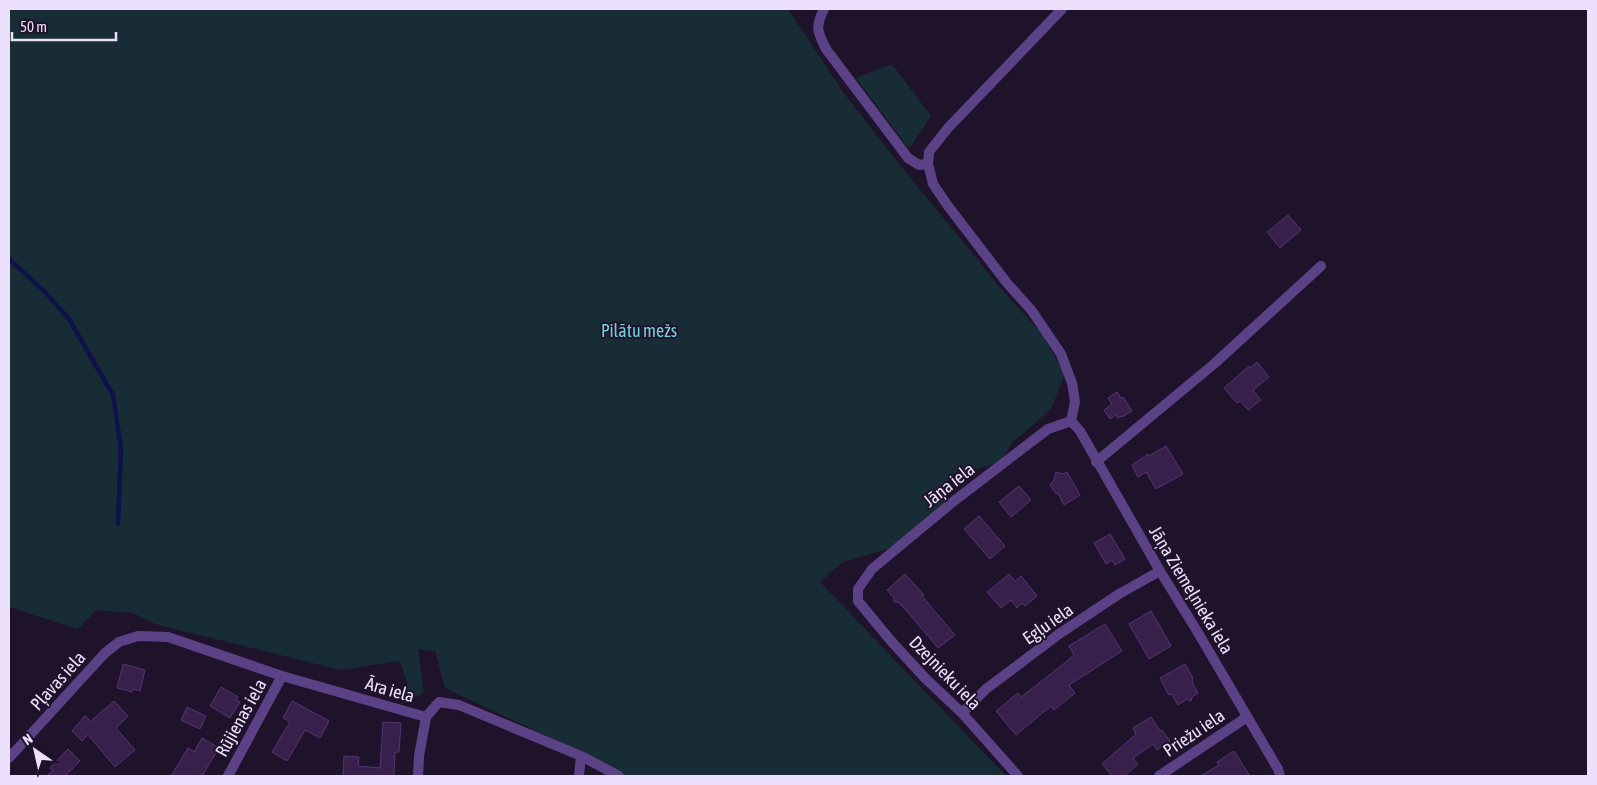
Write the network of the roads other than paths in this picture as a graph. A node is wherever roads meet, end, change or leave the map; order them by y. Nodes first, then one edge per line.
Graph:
1 (824, 9) edge
2 (1062, 9) edge
3 (928, 164) junction
4 (1321, 266) dead end
5 (1071, 421) junction
6 (1096, 462) junction
7 (1160, 572) junction
8 (858, 589) joint
9 (138, 636) joint
10 (282, 676) junction
11 (962, 713) junction
12 (1247, 717) junction
13 (426, 718) junction
14 (581, 756) junction
15 (9, 758) edge
16 (228, 776) edge
17 (418, 776) edge
18 (579, 776) edge
19 (619, 776) edge
20 (1018, 776) edge
21 (1159, 776) edge
22 (1280, 776) edge

1 - 3 street
2 - 3 street
3 - 5 street
4 - 6 street
5 - 6 street, Jāņa Ziemeļnieka iela
5 - 8 street, Jāņa iela
6 - 7 street, Jāņa Ziemeļnieka iela
7 - 11 street, Egļu iela
7 - 12 street, Jāņa Ziemeļnieka iela
8 - 11 street, Dzejnieku iela
9 - 10 street, Āra iela
9 - 15 street, Pļavas iela
10 - 13 street, Āra iela
10 - 16 street, Rūjienas iela
11 - 20 street, Dzejnieku iela
12 - 21 street, Priežu iela
12 - 22 street, Jāņa Ziemeļnieka iela
13 - 14 street, Āra iela
13 - 17 street
14 - 18 street
14 - 19 street, Āra iela

